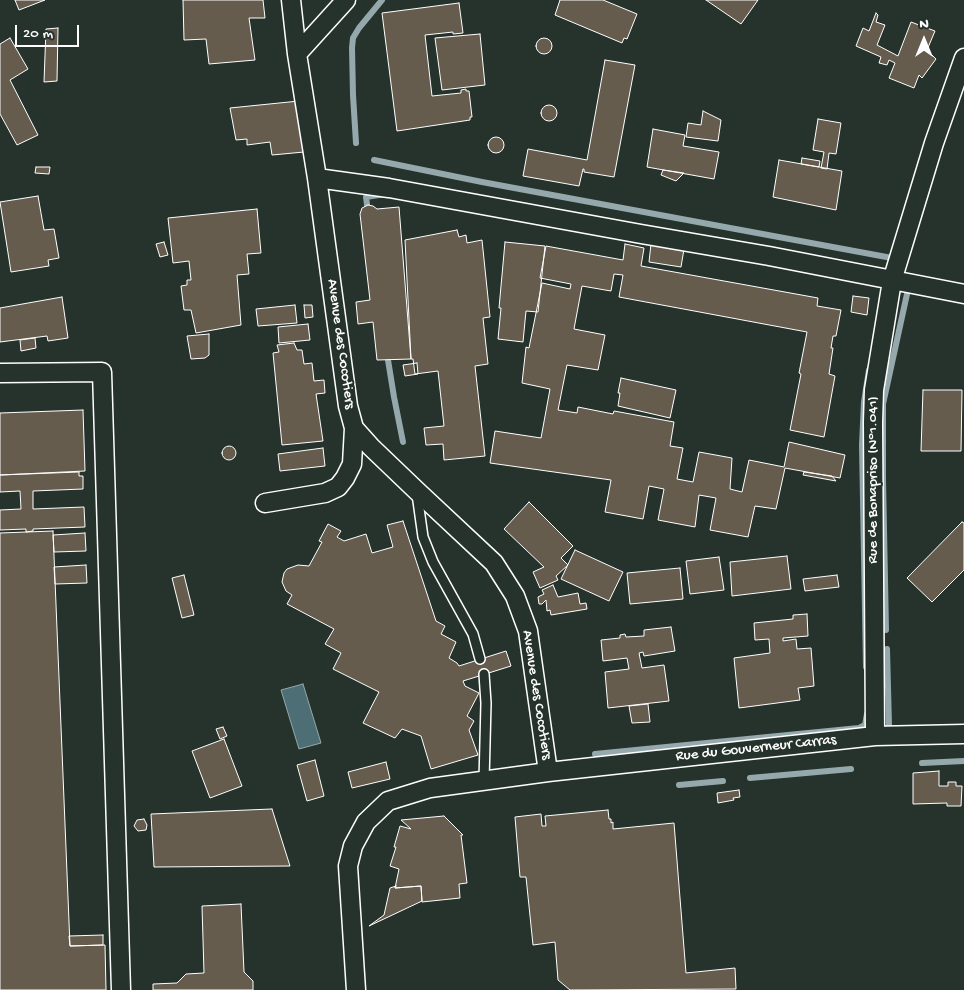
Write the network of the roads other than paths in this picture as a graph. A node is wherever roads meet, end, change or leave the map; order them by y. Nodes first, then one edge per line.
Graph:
1 (291, 0) edge
2 (346, 0) edge
3 (297, 54) junction
4 (964, 58) edge
5 (317, 178) junction
6 (892, 281) junction
7 (964, 294) edge
8 (0, 373) edge
9 (354, 428) junction
10 (417, 491) junction
11 (265, 503) dead end
12 (480, 659) dead end
13 (484, 674) dead end
14 (964, 734) edge
15 (875, 736) junction
16 (548, 772) junction
17 (484, 781) junction
18 (121, 990) edge
19 (356, 990) edge

1 - 3 street, Avenue des Cocotiers
2 - 3 street
3 - 5 street, Avenue des Cocotiers
4 - 6 street, Rue de Bonapriso (N°1.041)
5 - 6 street
5 - 9 street, Avenue des Cocotiers
6 - 7 street
6 - 15 street, Rue de Bonapriso (N°1.041)
8 - 18 street
9 - 10 street, Avenue des Cocotiers
9 - 11 street
10 - 12 lane
10 - 16 street, Avenue des Cocotiers
13 - 17 lane
14 - 15 street, Rue du Gouverneur Carras
15 - 16 street, Rue du Gouverneur Carras
16 - 17 street, Rue du Gouverneur Carras
17 - 19 street, Rue du Gouverneur Carras

